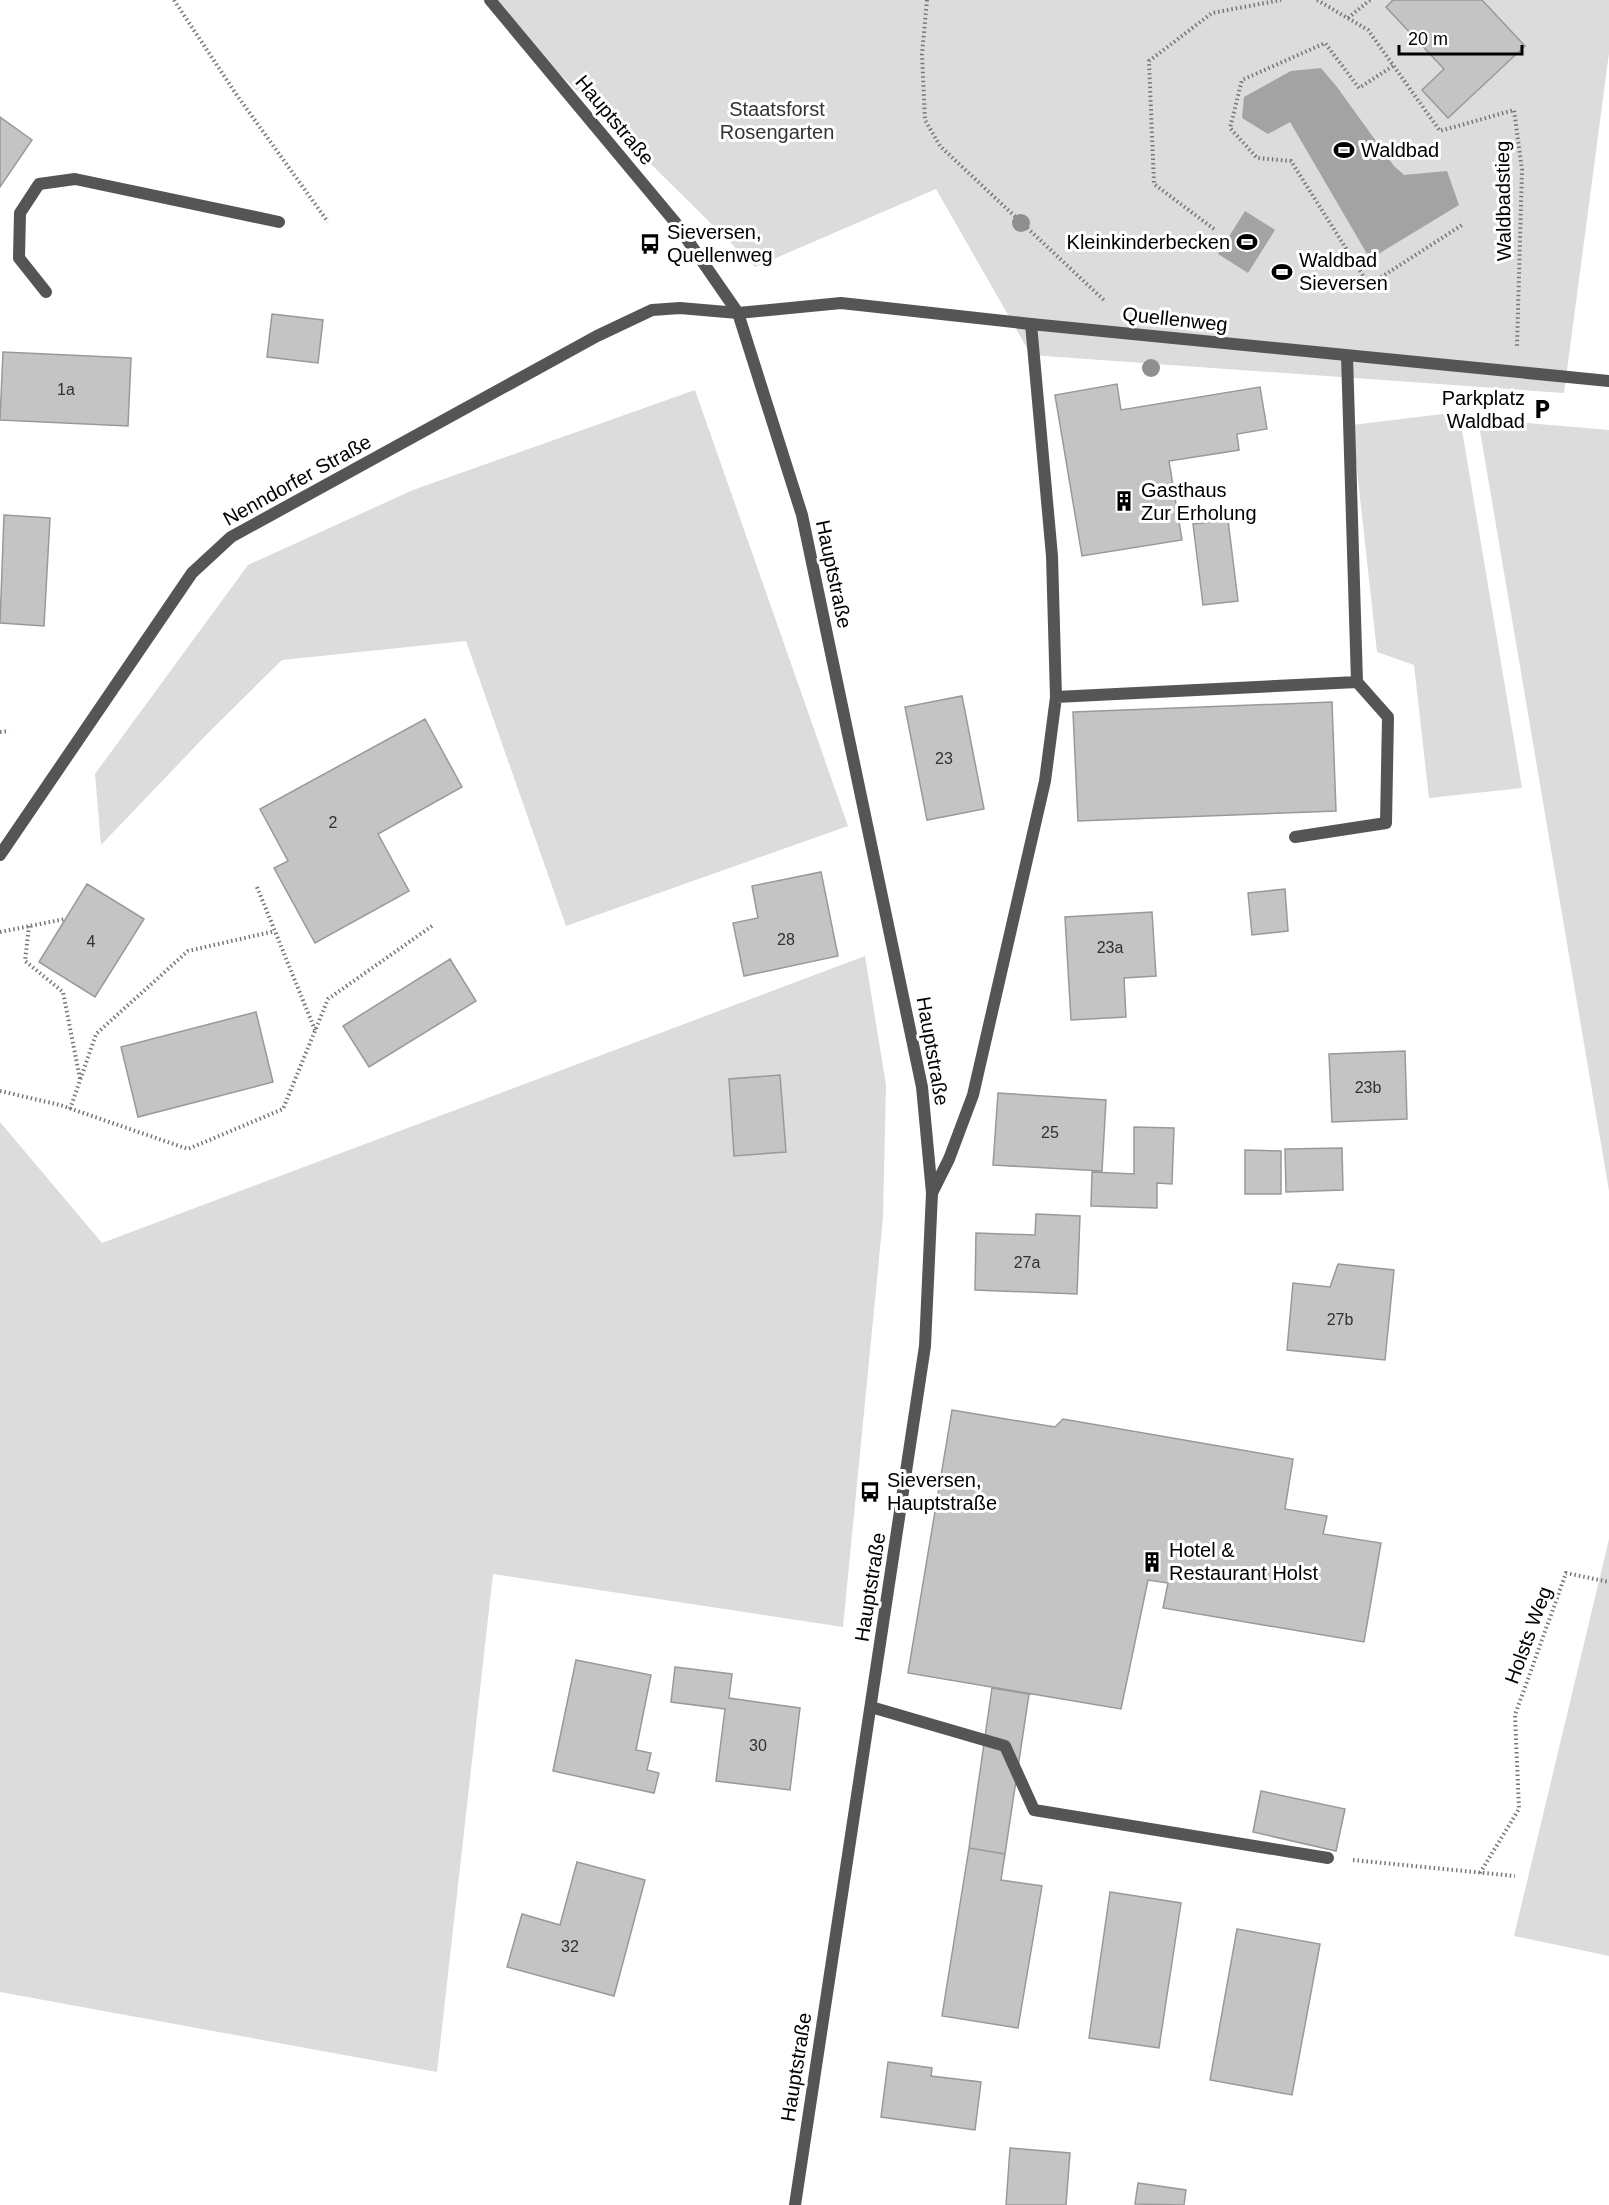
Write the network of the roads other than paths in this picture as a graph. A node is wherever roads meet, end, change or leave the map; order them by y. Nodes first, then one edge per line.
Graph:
1 (490, 0) edge
2 (279, 222) dead end
3 (46, 292) dead end
4 (738, 313) junction
5 (1031, 324) junction
6 (1347, 356) junction
7 (1609, 381) edge
8 (1357, 682) junction
9 (1056, 697) junction
10 (1295, 837) dead end
11 (0, 855) edge
12 (932, 1193) junction
13 (871, 1707) junction
14 (1328, 1858) road end
15 (795, 2205) edge

1 - 4 street, Hauptstraße
2 - 3 street
4 - 5 street, Quellenweg
4 - 11 street, Nenndorfer Straße
4 - 12 street, Hauptstraße
5 - 6 street, Quellenweg
5 - 9 street
6 - 7 street, Quellenweg
6 - 8 street
8 - 9 street
8 - 10 street
9 - 12 street
12 - 13 street, Hauptstraße
13 - 14 street
13 - 15 street, Hauptstraße

